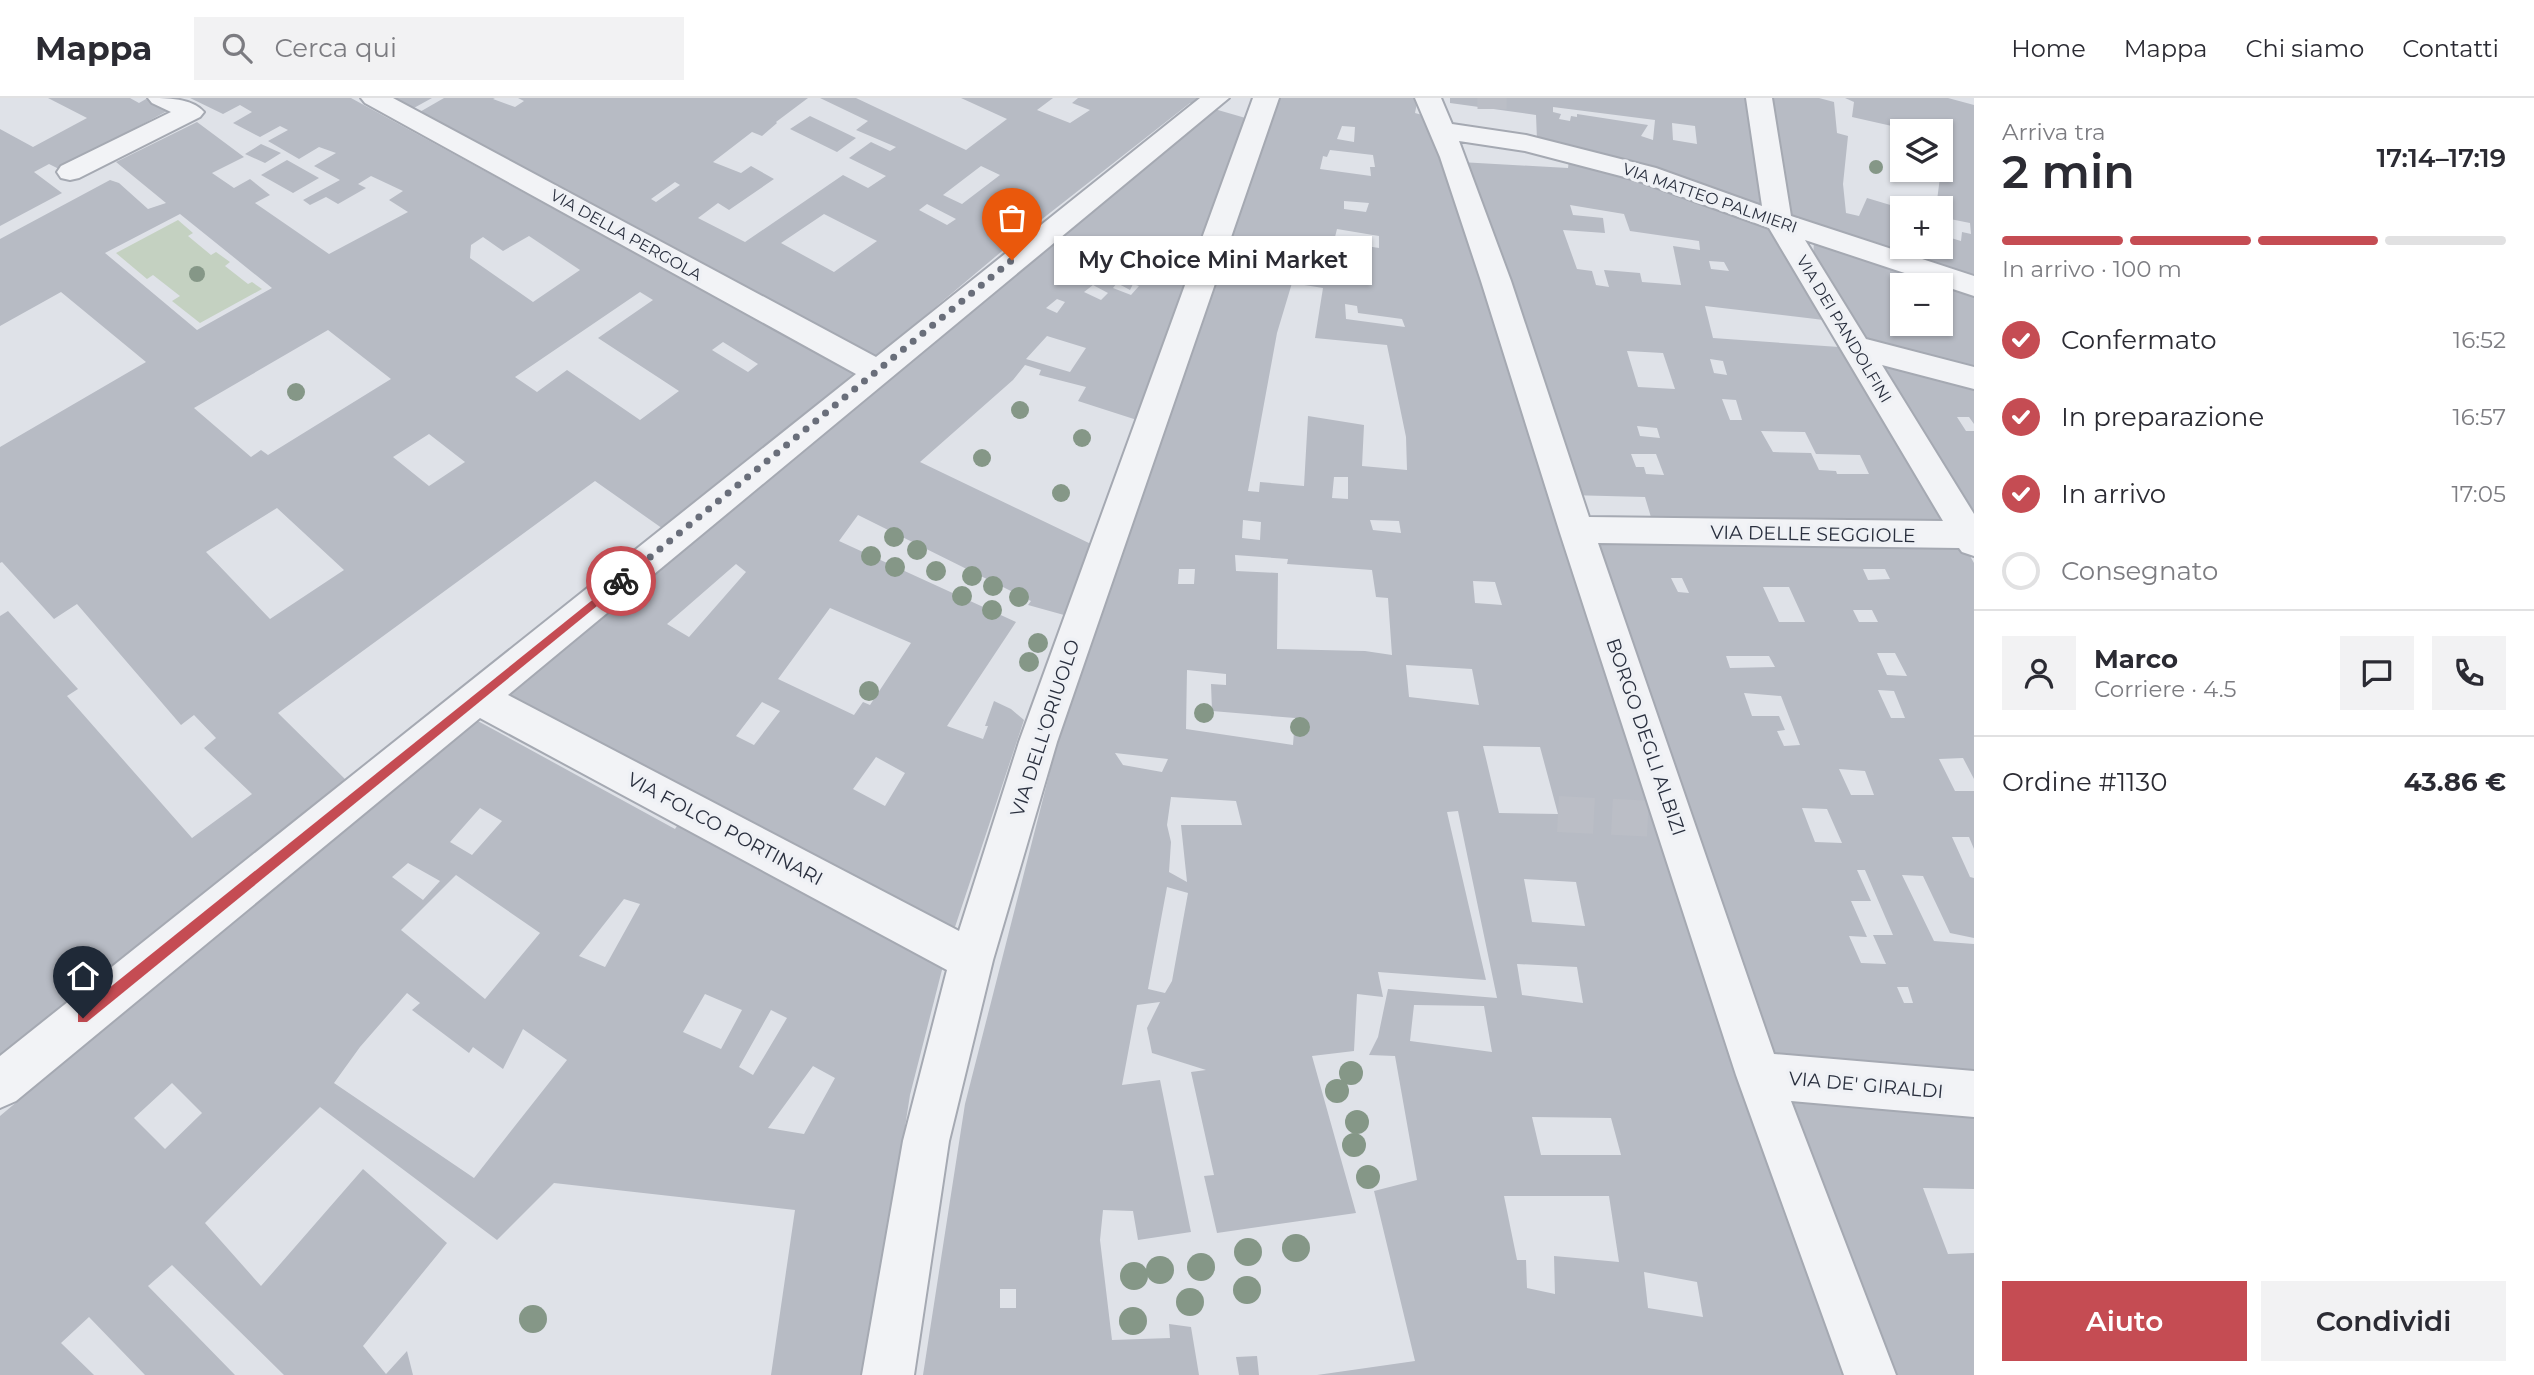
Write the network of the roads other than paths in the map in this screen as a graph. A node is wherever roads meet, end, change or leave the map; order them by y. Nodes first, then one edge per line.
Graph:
1 (160, 98) edge
2 (373, 98) edge
3 (1216, 98) edge
4 (1266, 98) edge
5 (1759, 98) edge
6 (1434, 114) edge
7 (70, 172) dead end
8 (1780, 222) junction
9 (1974, 286) edge
10 (1855, 347) junction
11 (878, 372) junction
12 (1974, 378) edge
13 (1577, 530) junction
14 (1972, 538) edge
15 (478, 698) junction
16 (971, 960) junction
17 (1759, 1076) junction
18 (0, 1085) edge
19 (1974, 1094) edge
20 (888, 1375) edge
21 (1870, 1375) edge

1 - 7 street
2 - 11 street, VIA DELLA PERGOLA
3 - 11 street
4 - 16 street, VIA DELL'ORIUOLO
5 - 8 street, VIA DEI PANDOLFINI
6 - 8 street, VIA MATTEO PALMIERI
6 - 13 street, BORGO DEGLI ALBIZI
8 - 9 street, VIA MATTEO PALMIERI
8 - 10 street, VIA DEI PANDOLFINI
10 - 12 street
10 - 14 street, VIA DEI PANDOLFINI
11 - 15 street
13 - 14 street, VIA DELLE SEGGIOLE
13 - 17 street, BORGO DEGLI ALBIZI
15 - 16 street, VIA FOLCO PORTINARI
15 - 18 street
16 - 20 street, VIA DELL'ORIUOLO
17 - 19 street, VIA DE' GIRALDI
17 - 21 street, BORGO DEGLI ALBIZI

